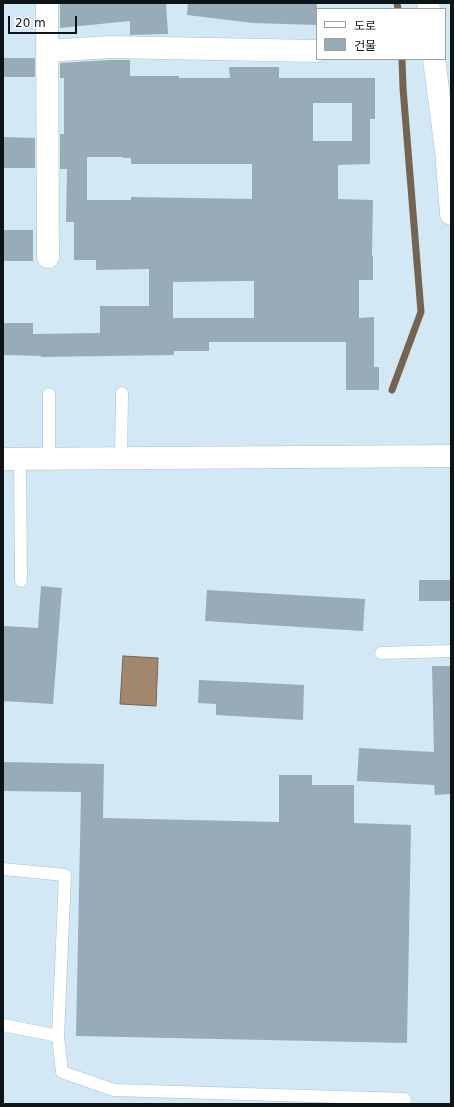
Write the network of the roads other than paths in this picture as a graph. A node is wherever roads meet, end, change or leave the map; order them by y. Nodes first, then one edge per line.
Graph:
1 (47, 3) edge
2 (47, 51) junction
3 (316, 51) edge
4 (434, 60) edge
5 (448, 149) edge
6 (451, 214) edge
7 (48, 257) dead end
8 (122, 393) dead end
9 (49, 394) dead end
10 (451, 456) edge
11 (50, 458) junction
12 (121, 458) junction
13 (12, 459) edge
14 (21, 581) dead end
15 (451, 651) edge
16 (381, 653) dead end
17 (3, 869) edge
18 (3, 1025) edge
19 (58, 1036) junction
20 (405, 1099) dead end

1 - 2 street
2 - 3 street
2 - 7 street
4 - 5 street
5 - 6 street
8 - 12 lane
9 - 11 lane
10 - 12 street
11 - 12 street
11 - 13 street
13 - 14 lane
15 - 16 lane
17 - 19 lane
18 - 19 lane
19 - 20 lane

